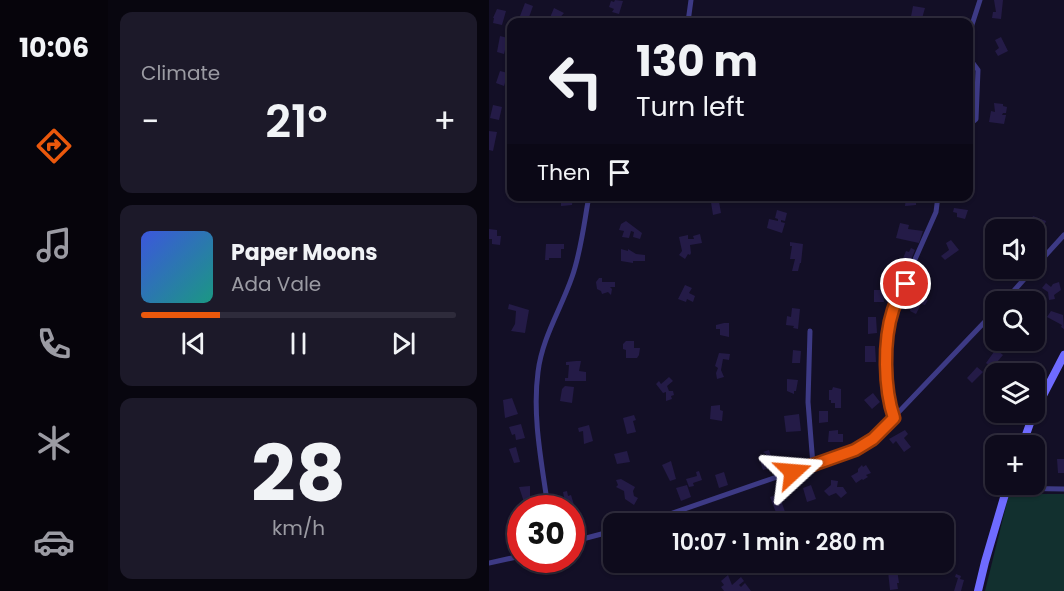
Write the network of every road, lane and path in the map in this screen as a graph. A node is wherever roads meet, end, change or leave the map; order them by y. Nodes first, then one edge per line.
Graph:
1 (691, 0) edge
2 (980, 0) edge
3 (689, 18) edge
4 (973, 22) edge
5 (973, 63) edge
6 (973, 122) edge
7 (588, 201) edge
8 (937, 201) edge
9 (1063, 239) edge
10 (1045, 257) edge
11 (1024, 279) edge
12 (1014, 291) edge
13 (985, 322) edge
14 (810, 331) dead end
15 (1064, 355) edge
16 (1045, 392) edge
17 (894, 418) junction
18 (813, 465) junction
19 (1045, 488) edge
20 (1064, 489) edge
21 (547, 495) edge
22 (1005, 495) edge
23 (673, 513) edge
24 (603, 534) edge
25 (585, 538) edge
26 (507, 559) edge
27 (489, 563) edge
28 (978, 591) edge

1 - 3 street
2 - 4 street
5 - 6 street
7 - 21 street
8 - 17 street
9 - 10 street
11 - 12 street
13 - 17 street
14 - 18 street
15 - 16 main road
17 - 18 street
18 - 23 street
19 - 20 street
22 - 28 main road
24 - 25 street
26 - 27 street

